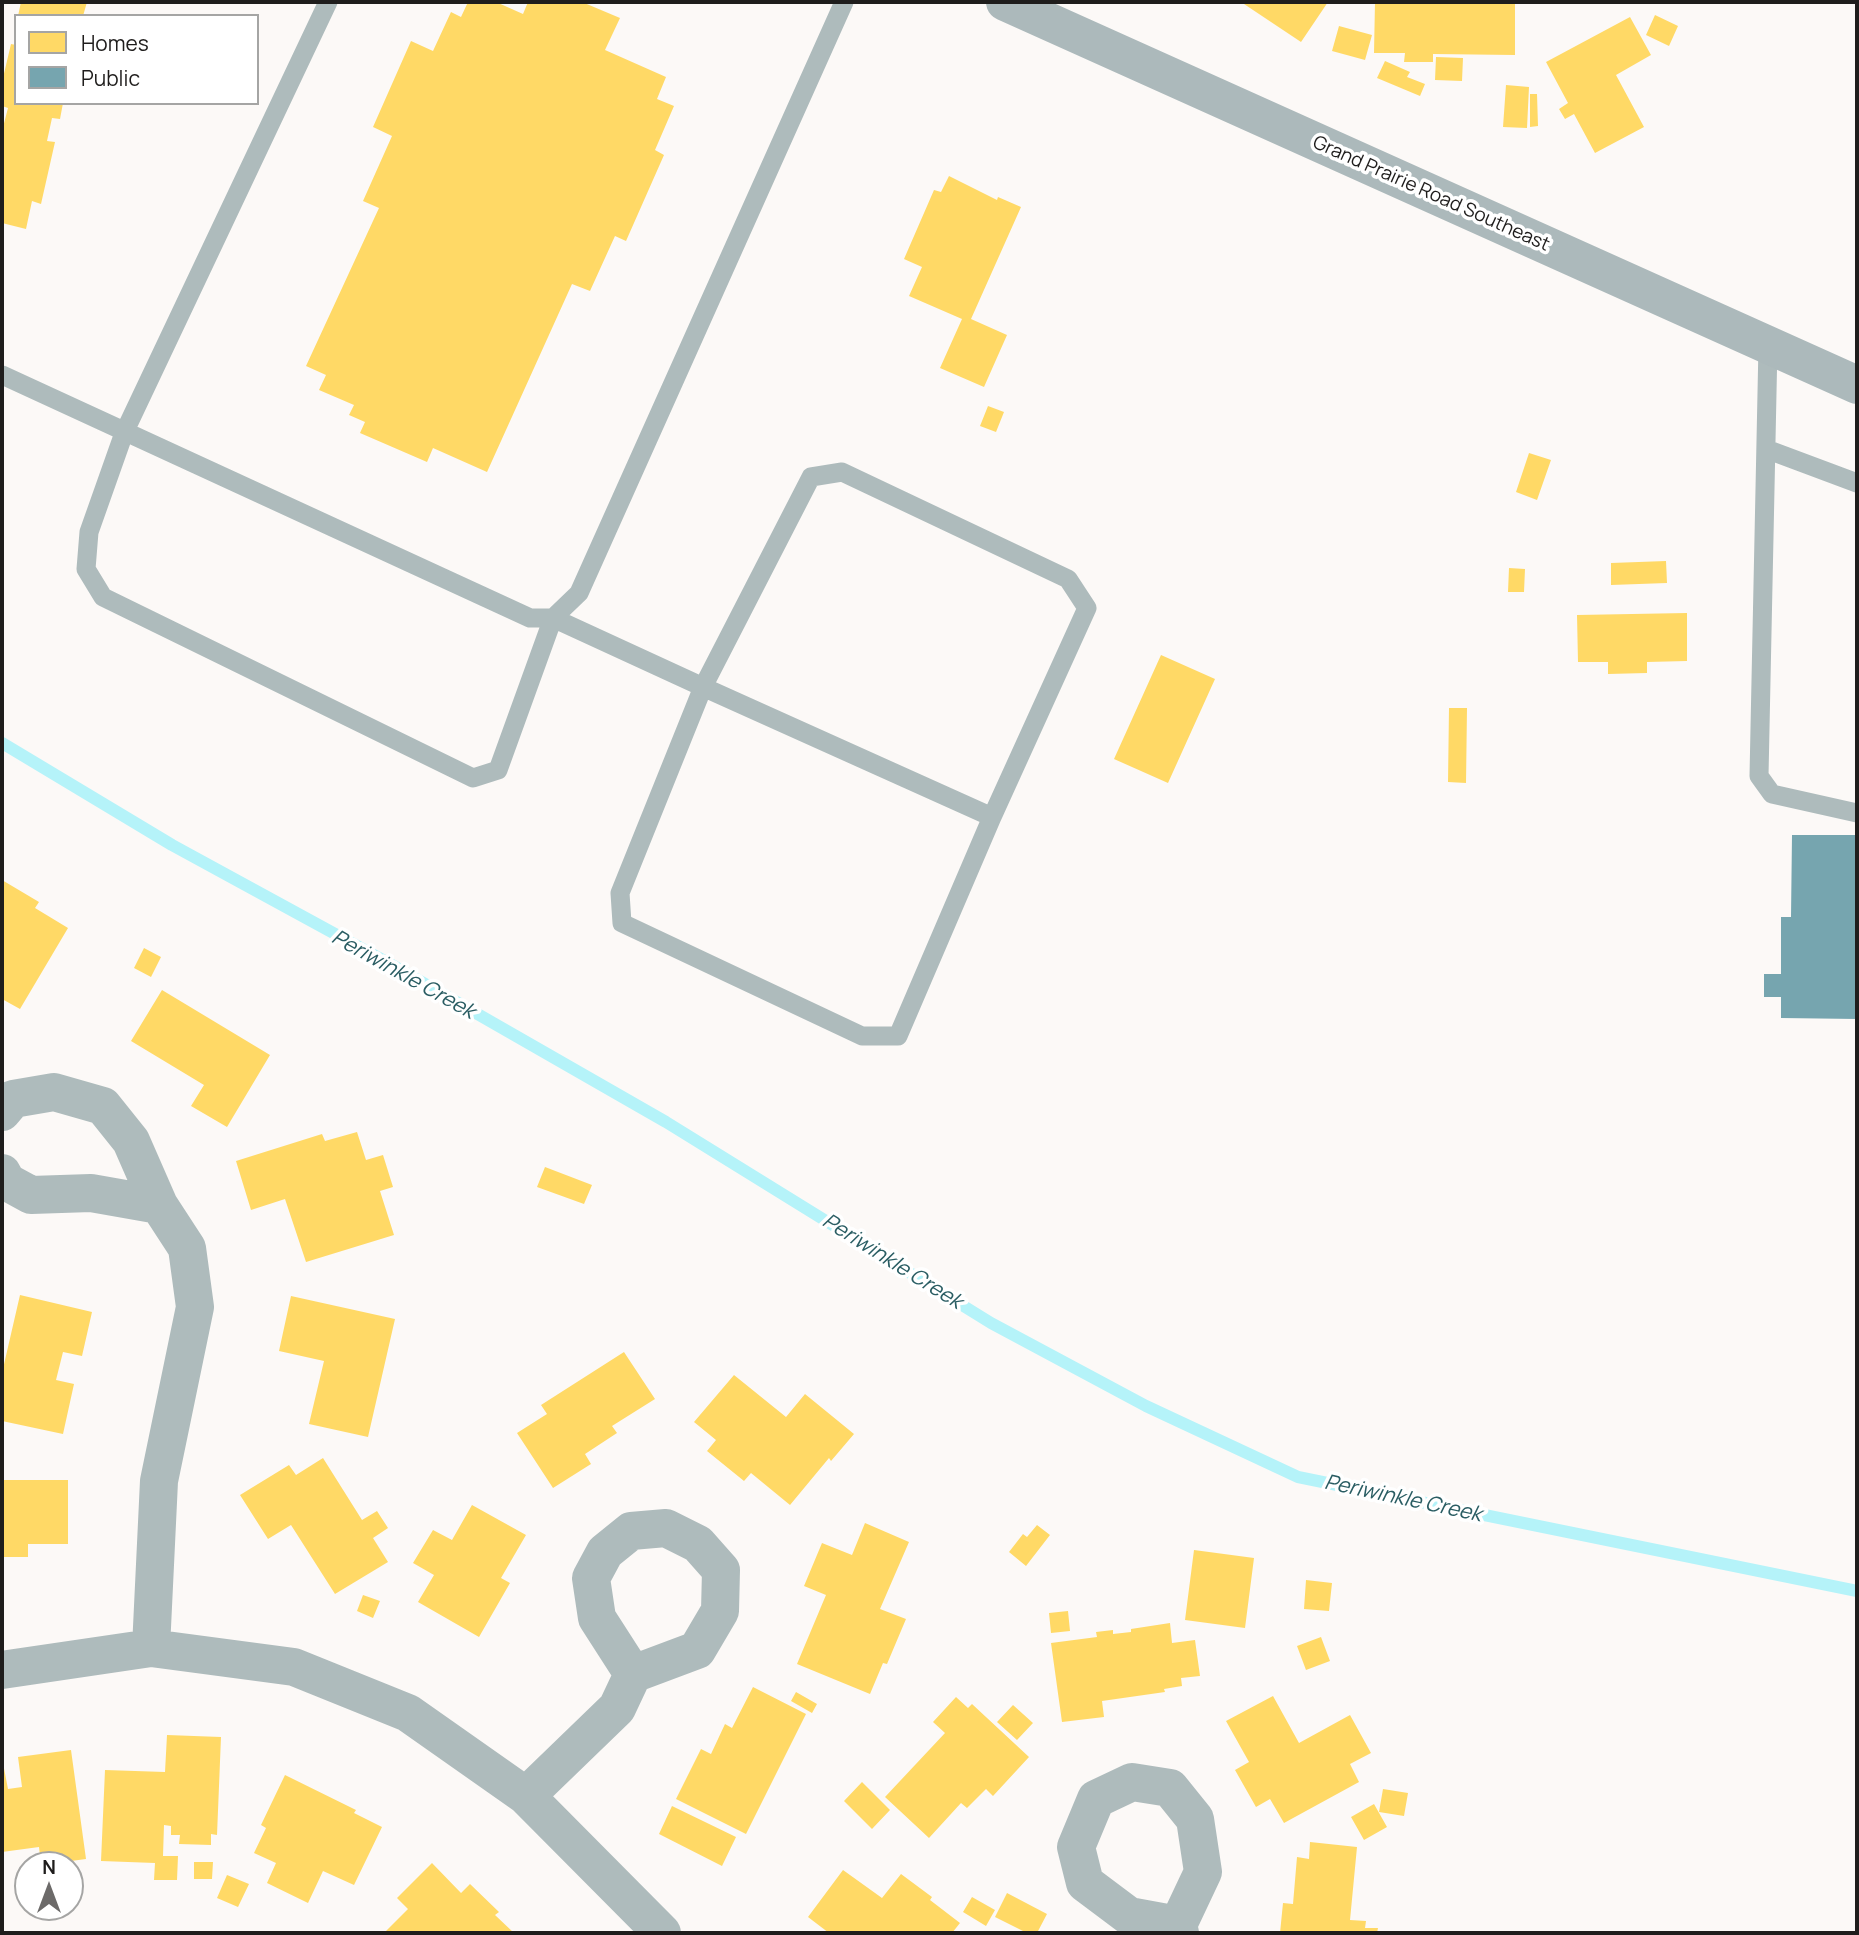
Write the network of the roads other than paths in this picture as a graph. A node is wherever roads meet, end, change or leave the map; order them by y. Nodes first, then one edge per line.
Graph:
1 (328, 2) edge
2 (844, 2) edge
3 (1005, 2) edge
4 (1768, 345) junction
5 (2, 375) edge
6 (1857, 386) edge
7 (124, 433) junction
8 (1766, 449) junction
9 (1857, 482) edge
10 (553, 618) junction
11 (704, 687) junction
12 (1857, 813) edge
13 (992, 817) junction
14 (2, 1112) edge
15 (2, 1173) edge
16 (159, 1205) junction
17 (151, 1648) junction
18 (2, 1670) edge
19 (633, 1674) dead end
20 (526, 1796) junction
21 (662, 1933) edge

1 - 7 lane
2 - 10 lane
3 - 4 main road, Grand Prairie Road Southeast
4 - 6 main road, Grand Prairie Road Southeast
4 - 8 lane
5 - 7 lane
7 - 10 lane
7 - 10 lane
8 - 9 lane
8 - 12 lane
10 - 11 lane
11 - 13 lane
11 - 13 lane
11 - 13 lane
14 - 16 street
15 - 16 street
16 - 17 street
17 - 18 street
17 - 20 street
19 - 20 street
20 - 21 street

